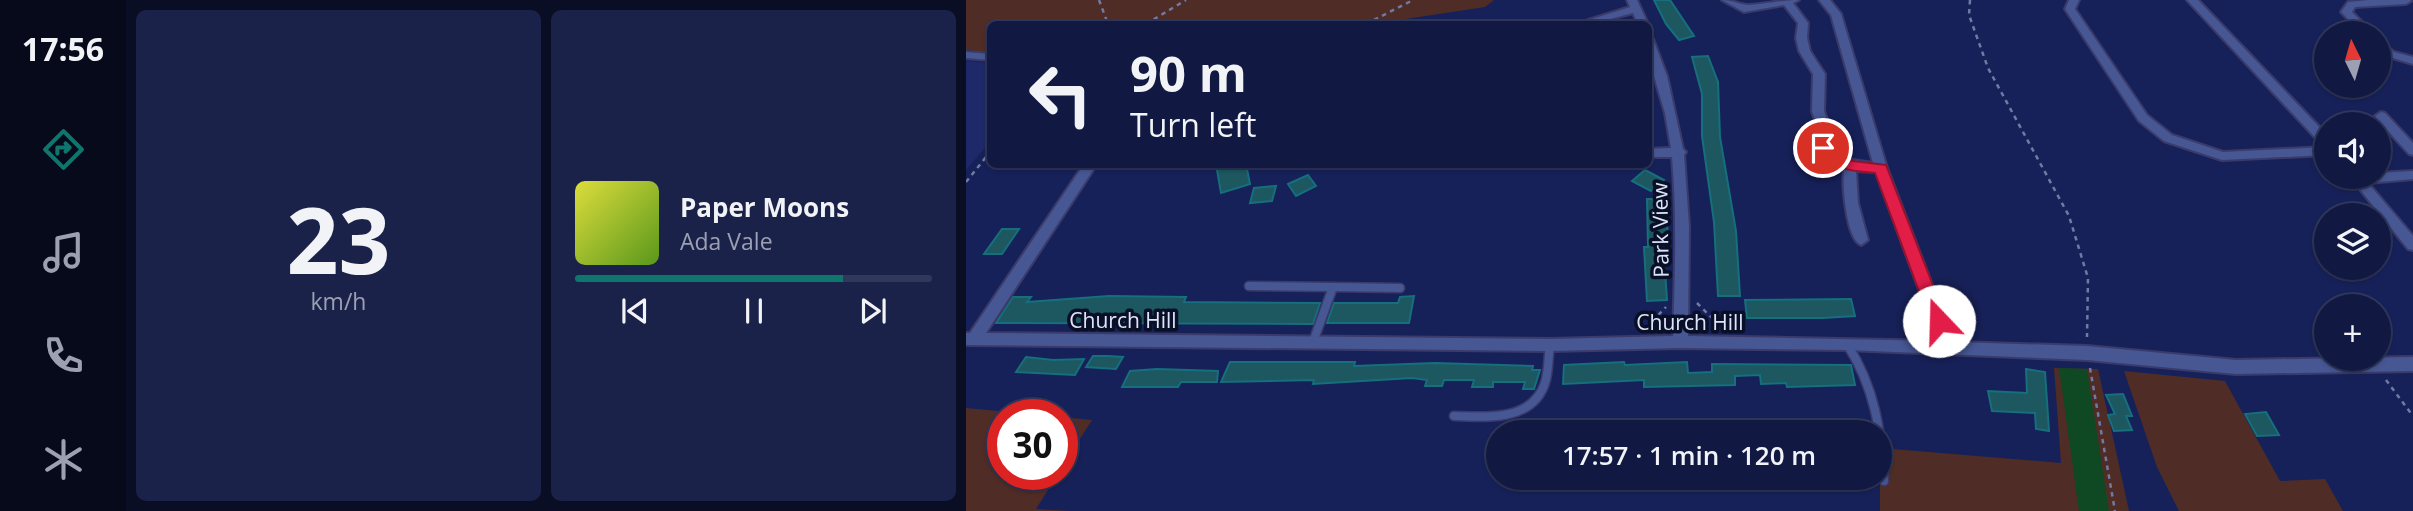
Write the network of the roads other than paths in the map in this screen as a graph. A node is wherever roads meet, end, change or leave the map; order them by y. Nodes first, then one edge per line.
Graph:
1 (1727, 0) edge
2 (1824, 0) edge
3 (2074, 0) edge
4 (2192, 0) edge
5 (2406, 0) edge
6 (1791, 1) edge
7 (1634, 4) edge
8 (2413, 7) edge
9 (1589, 21) edge
10 (1642, 21) edge
11 (2355, 21) edge
12 (1652, 48) edge
13 (2391, 54) edge
14 (966, 55) edge
15 (987, 57) edge
16 (2413, 61) edge
17 (2391, 127) edge
18 (2314, 129) edge
19 (2413, 151) edge
20 (1680, 152) junction
21 (2314, 152) edge
22 (1652, 153) edge
23 (1851, 166) junction
24 (1088, 168) edge
25 (1881, 169) junction
26 (2413, 175) edge
27 (2391, 176) edge
28 (2367, 189) edge
29 (1861, 240) dead end
30 (2412, 241) edge
31 (1249, 286) dead end
32 (1333, 287) junction
33 (1400, 288) dead end
34 (970, 339) edge
35 (1312, 342) junction
36 (1680, 342) junction
37 (1847, 344) junction
38 (1550, 345) junction
39 (1948, 346) junction
40 (2413, 364) edge
41 (1454, 416) dead end
42 (1880, 420) edge

1 - 6 street
2 - 25 street
3 - 21 street
4 - 18 street
5 - 8 street
5 - 11 street
6 - 23 street
7 - 9 street
7 - 10 street
12 - 20 street, Park View
13 - 16 street
14 - 15 street
17 - 19 street
20 - 22 street
20 - 36 street, Park View
23 - 25 street
23 - 29 street
24 - 34 street
25 - 39 street
26 - 27 street
28 - 30 street
31 - 32 lane
32 - 33 lane
32 - 35 lane
34 - 35 street, Church Hill
35 - 38 street, Church Hill
36 - 37 street, Church Hill
36 - 38 street, Church Hill
37 - 39 street, Church Hill
37 - 42 lane
38 - 41 lane
39 - 40 street, Church Hill

